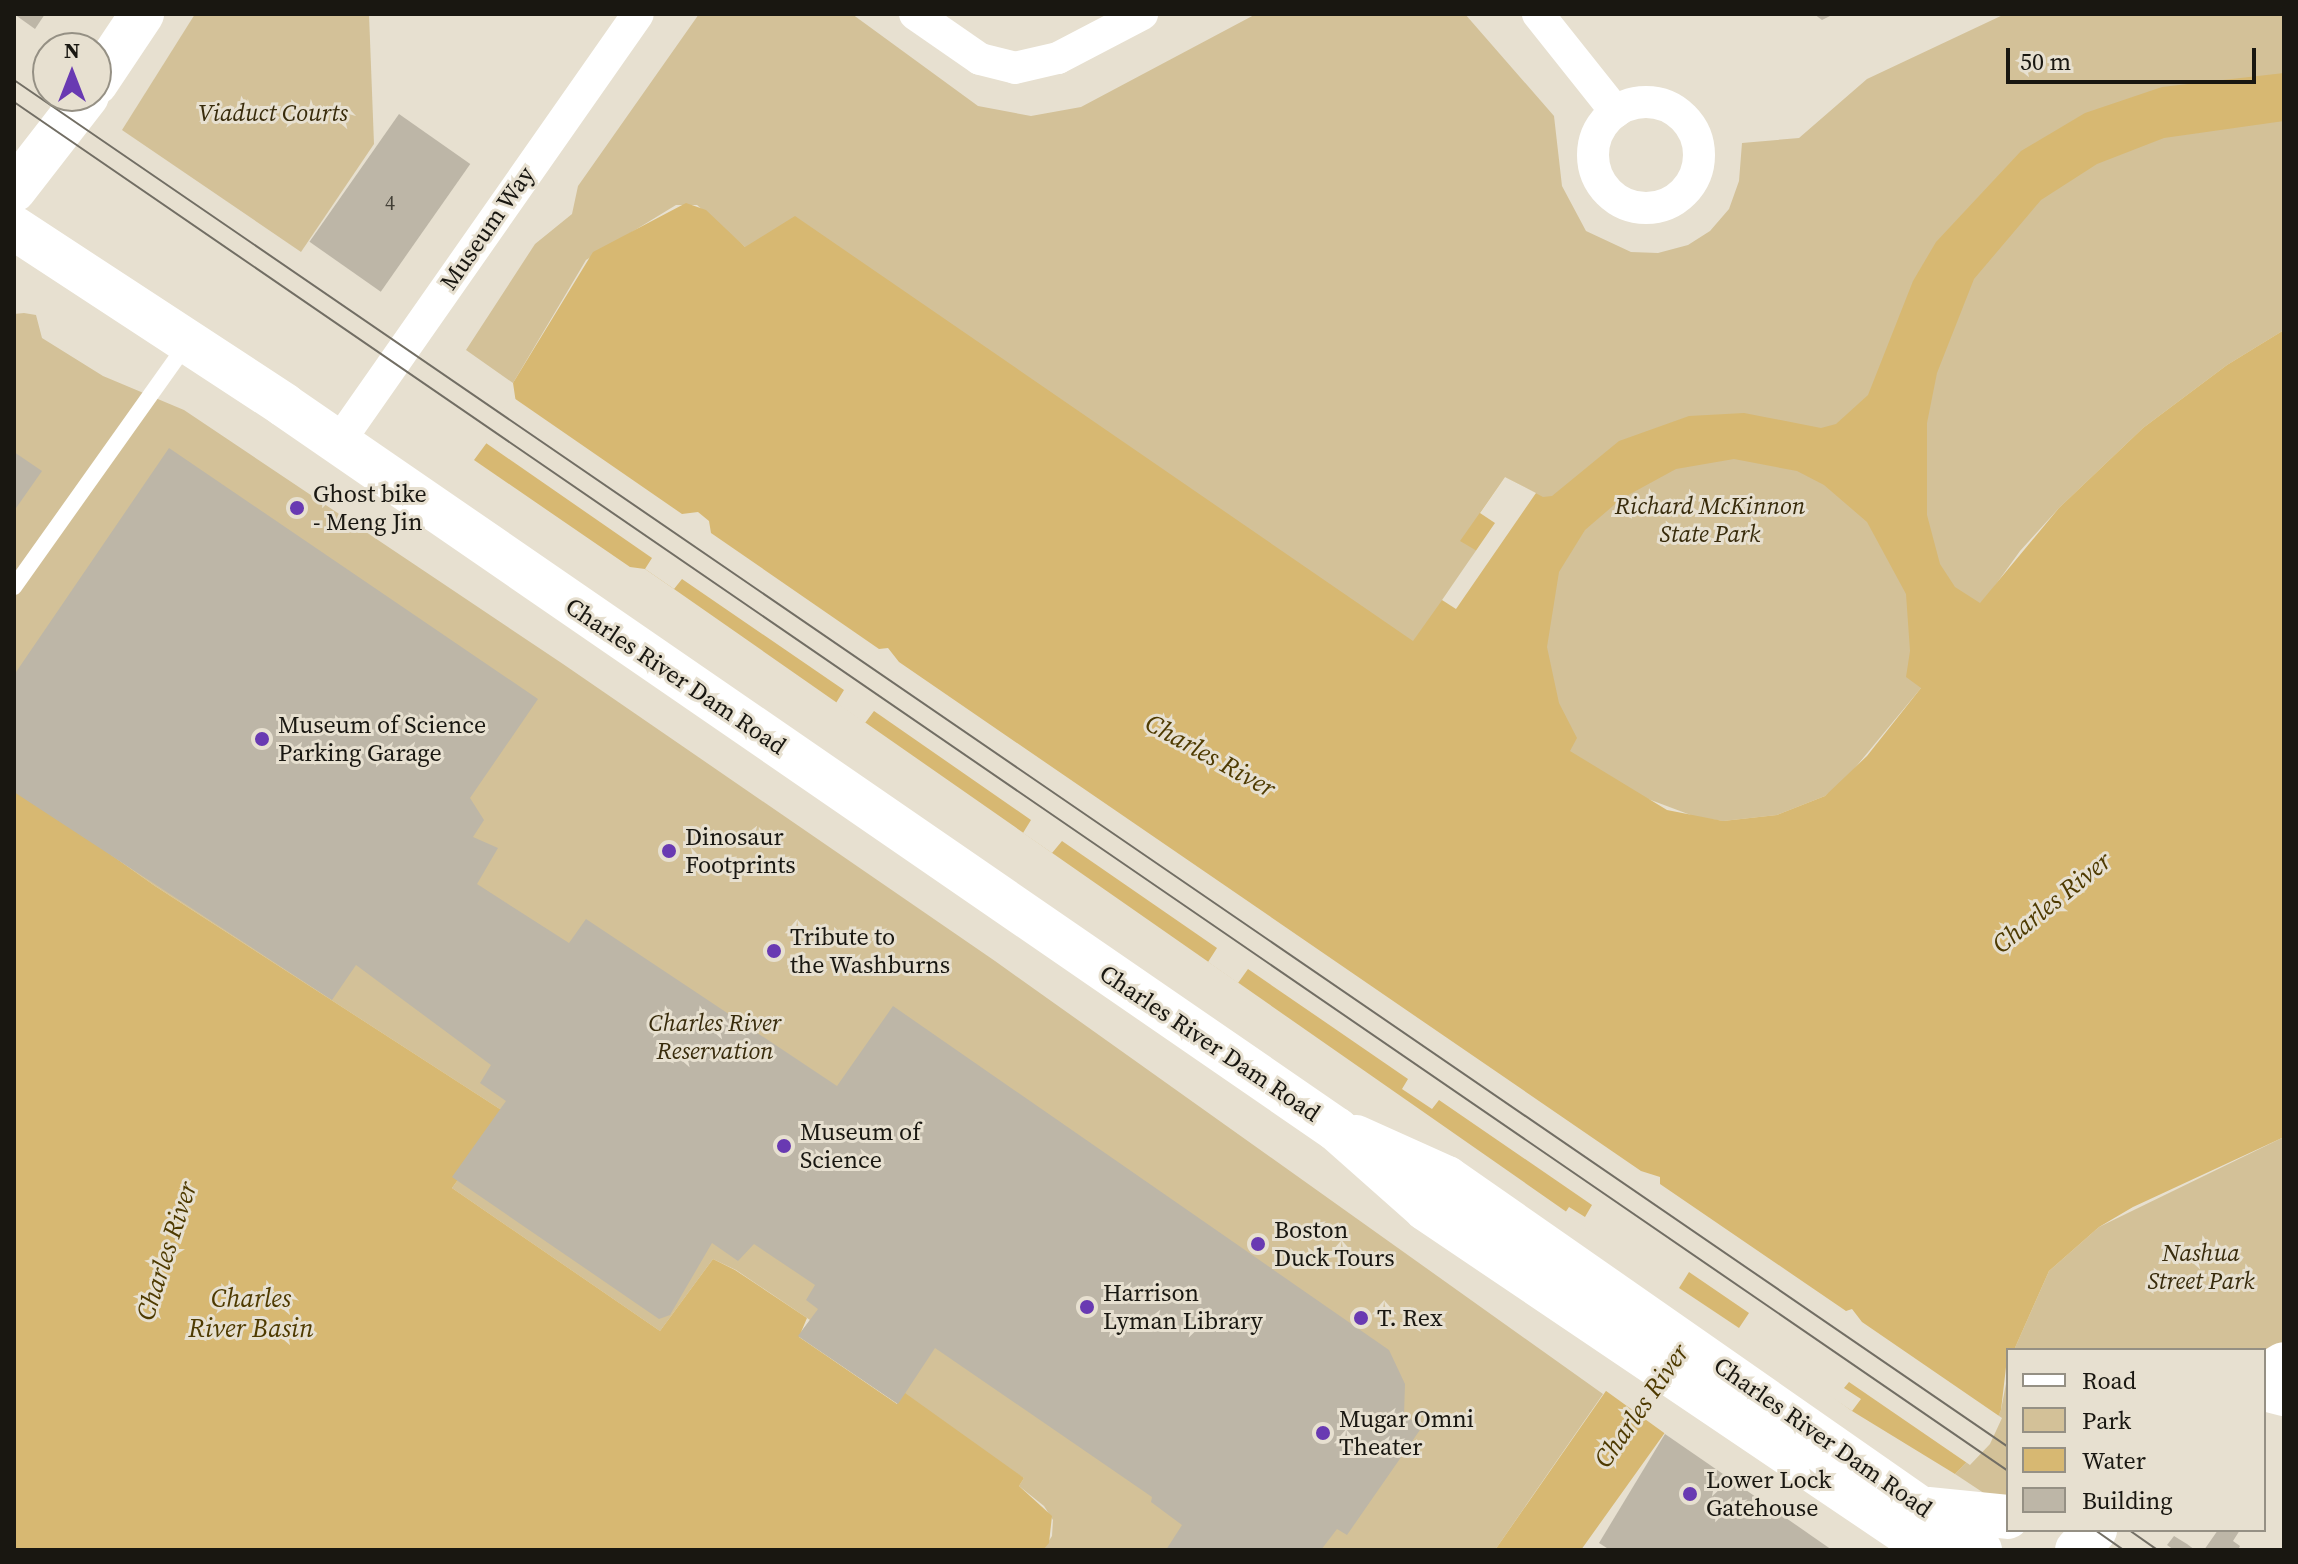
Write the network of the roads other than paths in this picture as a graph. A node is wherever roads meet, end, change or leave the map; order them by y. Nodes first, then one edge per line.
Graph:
1 (142, 14) edge
2 (638, 14) edge
3 (915, 14) edge
4 (1142, 14) edge
5 (1538, 14) edge
6 (112, 59) edge
7 (75, 112) edge
8 (1616, 112) dead end
9 (14, 190) edge
10 (14, 228) edge
11 (188, 342) junction
12 (338, 443) junction
13 (14, 587) edge
14 (2284, 1364) edge
15 (2266, 1375) edge
16 (2006, 1517) edge
17 (1928, 1529) edge
18 (2093, 1532) edge
19 (1980, 1550) edge
20 (2077, 1550) edge

1 - 6 main road
2 - 12 street, Museum Way
3 - 4 street
5 - 8 street
7 - 9 main road
10 - 11 main road, Charles River Dam Road
11 - 12 main road, Charles River Dam Road
11 - 13 lane
12 - 17 main road, Charles River Dam Road
14 - 15 main road
16 - 17 main road
17 - 19 main road, Charles River Dam Road
18 - 20 main road

